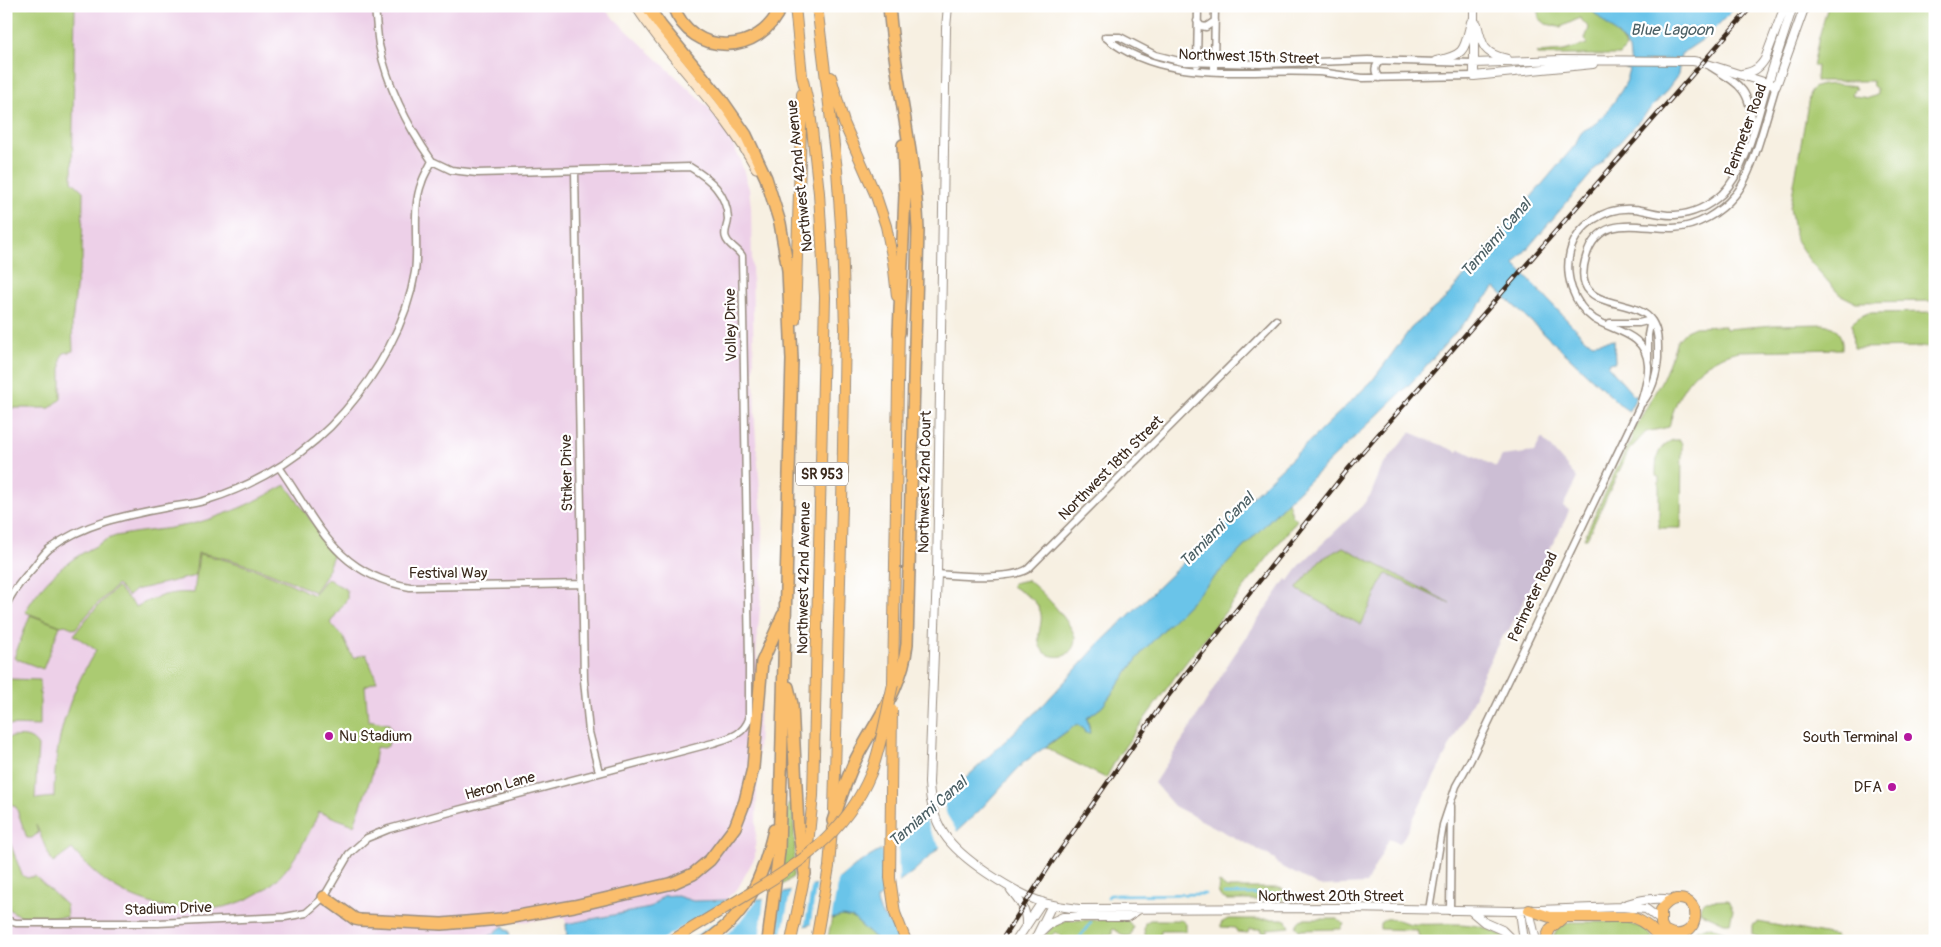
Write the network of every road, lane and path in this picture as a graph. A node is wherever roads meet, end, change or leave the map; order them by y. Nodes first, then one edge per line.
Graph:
1 (375, 6) edge
2 (636, 6) edge
3 (647, 6) edge
4 (673, 6) edge
5 (781, 6) edge
6 (796, 6) edge
7 (817, 6) edge
8 (889, 6) edge
9 (948, 6) edge
10 (1198, 6) edge
11 (1215, 6) edge
12 (1785, 6) edge
13 (1794, 6) edge
14 (1805, 6) edge
15 (1474, 8) edge
16 (1197, 21) junction
17 (1215, 21) junction
18 (823, 46) junction
19 (1622, 60) junction
20 (1380, 61) junction
21 (1436, 61) junction
22 (1519, 62) junction
23 (1197, 63) junction
24 (1214, 63) junction
25 (1474, 63) junction
26 (1704, 63) junction
27 (1197, 71) junction
28 (1214, 71) junction
29 (1742, 74) junction
30 (802, 76) junction
31 (1474, 76) junction
32 (1379, 78) junction
33 (1768, 83) junction
34 (1776, 86) junction
35 (902, 111) junction
36 (1753, 130) junction
37 (432, 161) junction
38 (575, 171) junction
39 (780, 223) junction
40 (1276, 320) dead end
41 (1651, 320) junction
42 (1602, 323) junction
43 (900, 333) junction
44 (792, 360) junction
45 (1648, 364) junction
46 (1640, 406) junction
47 (279, 467) junction
48 (937, 574) junction
49 (582, 584) junction
50 (6, 606) edge
51 (785, 609) junction
52 (784, 668) junction
53 (892, 684) junction
54 (713, 743) joint
55 (599, 772) junction
56 (1450, 800) junction
57 (779, 809) junction
58 (833, 821) junction
59 (805, 874) junction
60 (1009, 886) junction
61 (324, 897) junction
62 (1671, 900) junction
63 (1042, 902) junction
64 (1052, 905) junction
65 (1621, 907) junction
66 (1138, 910) junction
67 (1429, 910) junction
68 (1525, 910) junction
69 (1450, 911) junction
70 (1471, 911) junction
71 (1565, 917) junction
72 (1660, 919) junction
73 (6, 920) edge
74 (1026, 926) junction
75 (1040, 933) junction
76 (817, 936) edge
77 (1691, 936) edge
78 (792, 938) edge
79 (1666, 938) edge
80 (671, 941) edge
81 (707, 941) edge
82 (768, 941) edge
83 (906, 941) edge
84 (1016, 941) edge
85 (1034, 941) edge
86 (1513, 941) edge
87 (1524, 941) edge
88 (1536, 941) edge
89 (1545, 941) edge

1 - 37 street
2 - 39 main road
3 - 39 highway
4 - 5 highway
6 - 30 main road, Northwest 42nd Avenue / SR 953
7 - 18 main road, SR 953
8 - 35 highway
9 - 48 street, Northwest 42nd Court
10 - 16 street
11 - 17 street
12 - 29 street
13 - 33 street, Perimeter Road
14 - 34 street, Perimeter Road
15 - 21 street
15 - 22 street
15 - 25 street
16 - 17 street
16 - 23 street
17 - 24 street
18 - 43 main road
18 - 58 main road, SR 953
19 - 22 street, Northwest 15th Street
19 - 26 street, Northwest 15th Street
19 - 31 street, Northwest 15th Street
20 - 21 street, Northwest 15th Street
20 - 24 street, Northwest 15th Street
20 - 32 street
21 - 25 street, Northwest 15th Street
22 - 25 street, Northwest 15th Street
23 - 24 street, Northwest 15th Street
23 - 27 street
23 - 27 street, Northwest 15th Street
24 - 28 street
25 - 31 street
26 - 29 street, Northwest 15th Street
26 - 36 street
27 - 28 street, Northwest 15th Street
28 - 32 street, Northwest 15th Street
29 - 33 street, Northwest 15th Street
30 - 44 main road
30 - 59 main road, Northwest 42nd Avenue / SR 953
31 - 32 street, Northwest 15th Street
33 - 34 street, Northwest 15th Street
33 - 36 street, Perimeter Road
34 - 41 street, Perimeter Road
35 - 43 highway
35 - 58 highway
36 - 42 street, Perimeter Road
37 - 38 street, Volley Drive
37 - 47 street
38 - 49 street, Striker Drive
38 - 54 street, Volley Drive
39 - 44 highway
40 - 48 street, Northwest 18th Street
41 - 42 street
41 - 45 street
41 - 46 street, Perimeter Road
42 - 45 street, Perimeter Road
43 - 53 main road
44 - 51 highway
45 - 46 street, Perimeter Road
46 - 56 street, Perimeter Road
47 - 49 street, Festival Way
47 - 50 street
48 - 60 street, Northwest 42nd Court
49 - 55 street, Striker Drive
51 - 52 highway
51 - 61 highway
52 - 57 highway
52 - 59 highway
53 - 80 main road, bridge
53 - 83 main road, bridge
54 - 55 street, Heron Lane
55 - 61 street, Heron Lane
56 - 67 street, Perimeter Road
56 - 69 street, Perimeter Road
57 - 81 highway
57 - 82 highway
58 - 76 main road, SR 953
59 - 78 main road, Northwest 42nd Avenue / SR 953
60 - 63 street, Northwest 42nd Court
60 - 74 street
61 - 73 street, Stadium Drive
62 - 65 street, Northwest 20th Street
62 - 72 main road
62 - 77 main road
63 - 64 street, Northwest 20th Street
63 - 74 street
64 - 66 street, Northwest 20th Street
64 - 75 street
65 - 68 street, Northwest 20th Street
65 - 72 street, Northwest 20th Street
66 - 67 street, Northwest 20th Street
66 - 75 street
67 - 69 street, Northwest 20th Street
68 - 70 street, Northwest 20th Street
68 - 71 main road
68 - 87 street
68 - 88 street
69 - 70 street, Northwest 20th Street
70 - 86 street
71 - 79 main road
71 - 89 main road
72 - 79 main road
74 - 84 street
75 - 85 street
77 - 79 main road

